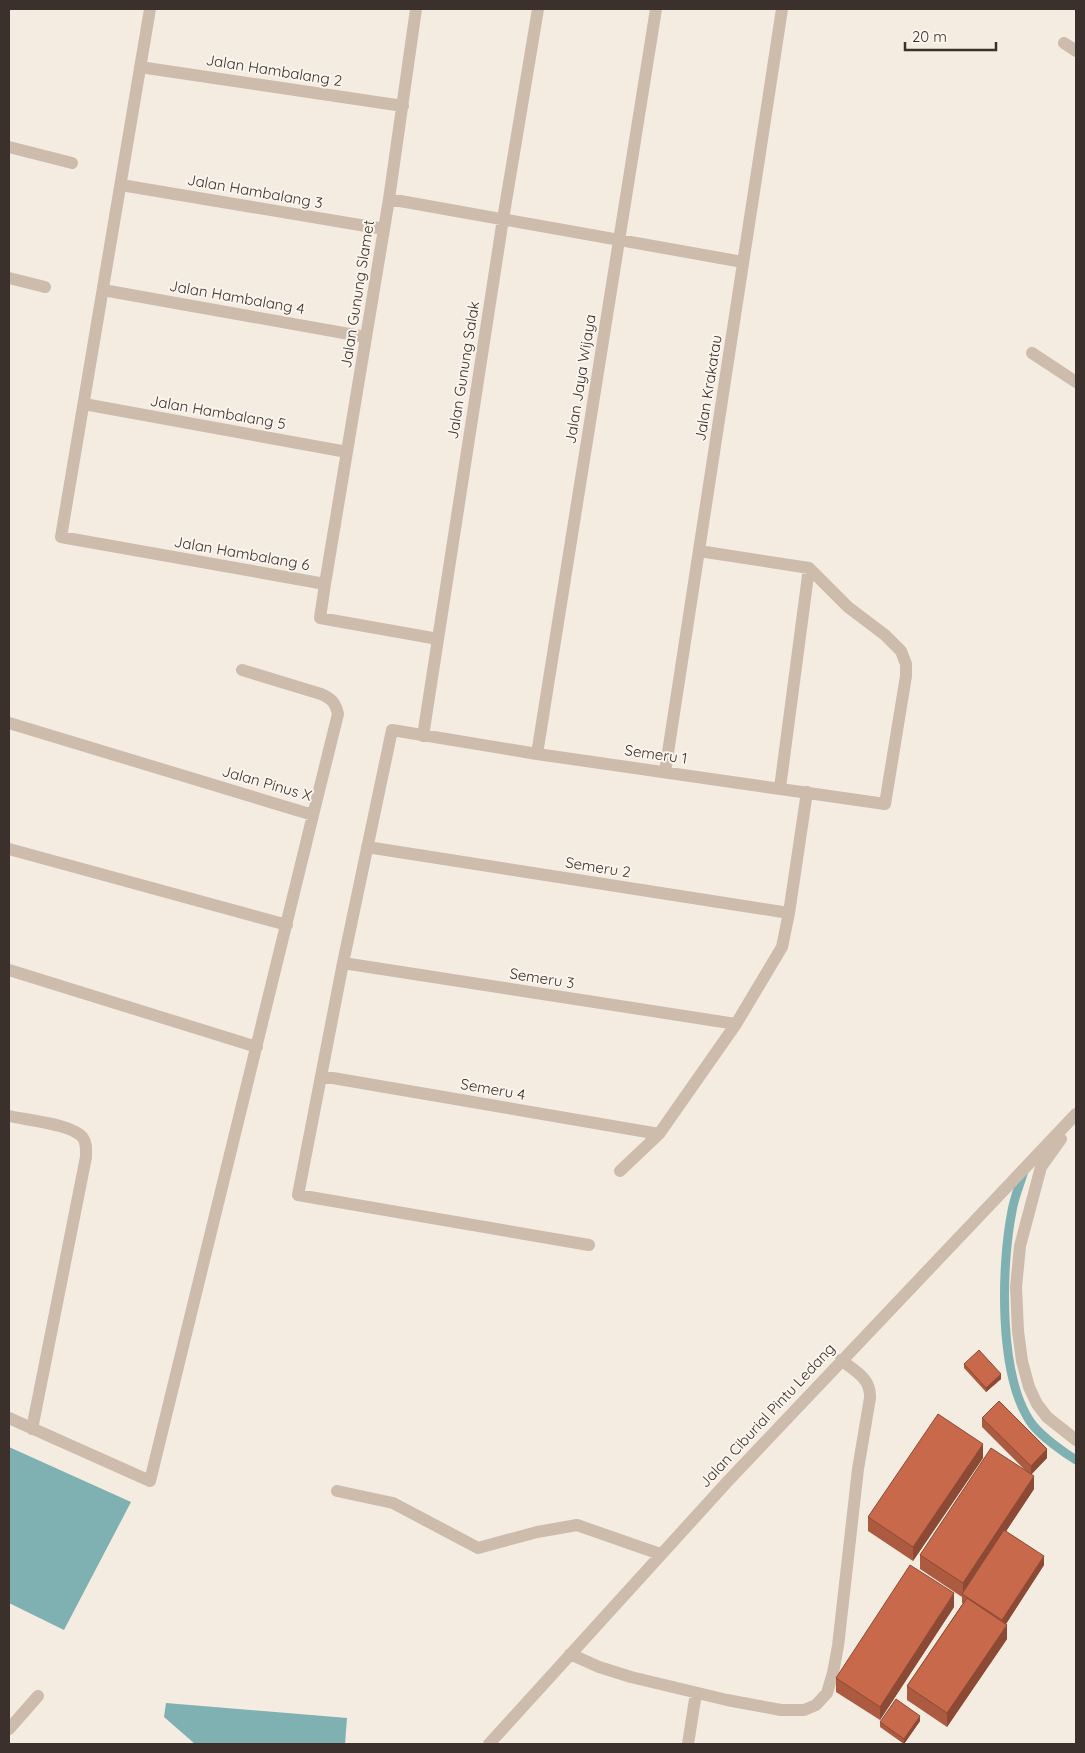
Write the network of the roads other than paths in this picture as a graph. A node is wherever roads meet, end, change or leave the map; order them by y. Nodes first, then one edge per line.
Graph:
1 (150, 9) edge
2 (416, 9) edge
3 (538, 9) edge
4 (656, 9) edge
5 (782, 9) edge
6 (1064, 43) dead end
7 (1076, 51) edge
8 (140, 67) junction
9 (402, 106) junction
10 (9, 147) edge
11 (72, 162) dead end
12 (121, 185) junction
13 (389, 200) junction
14 (503, 219) junction
15 (384, 229) junction
16 (618, 240) junction
17 (743, 262) junction
18 (9, 278) edge
19 (45, 288) dead end
20 (103, 290) junction
21 (366, 337) junction
22 (1032, 353) dead end
23 (1076, 382) edge
24 (84, 404) junction
25 (347, 452) junction
26 (699, 551) junction
27 (810, 568) junction
28 (325, 584) junction
29 (438, 639) junction
30 (242, 670) dead end
31 (9, 723) edge
32 (423, 736) junction
33 (537, 754) junction
34 (665, 772) junction
35 (780, 788) junction
36 (806, 792) junction
37 (313, 815) junction
38 (367, 847) junction
39 (9, 849) edge
40 (789, 913) junction
41 (286, 925) junction
42 (343, 963) junction
43 (9, 970) edge
44 (736, 1024) junction
45 (257, 1047) junction
46 (321, 1076) junction
47 (1076, 1115) edge
48 (9, 1116) edge
49 (659, 1134) junction
50 (620, 1171) dead end
51 (589, 1245) dead end
52 (841, 1360) junction
53 (9, 1418) edge
54 (32, 1429) junction
55 (1076, 1440) edge
56 (337, 1491) dead end
57 (660, 1554) junction
58 (570, 1654) junction
59 (696, 1692) junction
60 (38, 1696) dead end
61 (9, 1729) edge
62 (490, 1744) edge
63 (688, 1744) edge

1 - 8 street
2 - 9 street, Jalan Gunung Slamet
3 - 14 street, Jalan Gunung Salak
4 - 16 street, Jalan Jaya Wijaya
5 - 17 street, Jalan Krakatau
6 - 7 street
8 - 9 street, Jalan Hambalang 2
8 - 12 street
9 - 13 street, Jalan Gunung Slamet
10 - 11 street
12 - 15 street, Jalan Hambalang 3
12 - 20 street
13 - 14 street
13 - 15 street, Jalan Gunung Slamet
14 - 16 street
14 - 29 street, Jalan Gunung Salak
15 - 21 street, Jalan Gunung Slamet
16 - 17 street
16 - 33 street, Jalan Jaya Wijaya
17 - 26 street, Jalan Krakatau
18 - 19 street
20 - 21 street, Jalan Hambalang 4
20 - 24 street
21 - 25 street, Jalan Gunung Slamet
22 - 23 street
24 - 25 street, Jalan Hambalang 5
24 - 28 street, Jalan Hambalang 6
25 - 28 street, Jalan Gunung Slamet
26 - 27 street
26 - 34 street, Jalan Krakatau
27 - 35 street
27 - 36 street, Semeru 1
28 - 29 street, Jalan Hambalang 6
29 - 32 street, Jalan Gunung Salak
30 - 37 street, Jalan Pinus X
31 - 37 street, Jalan Pinus X
32 - 33 street, Semeru 1
32 - 38 street, Semeru 1
33 - 34 street, Semeru 1
34 - 35 street, Semeru 1
35 - 36 street, Semeru 1
36 - 40 street
37 - 41 street
38 - 40 street, Semeru 2
38 - 42 street
39 - 41 street
40 - 44 street
41 - 45 street
42 - 44 street, Semeru 3
42 - 46 street
43 - 45 street
44 - 49 street
45 - 54 street
46 - 49 street, Semeru 4
46 - 51 street
47 - 52 street, Jalan Ciburial Pintu Ledang
47 - 55 street
48 - 54 street
49 - 50 street
52 - 57 street, Jalan Ciburial Pintu Ledang
52 - 59 street
53 - 54 street
56 - 57 street
57 - 58 street, Jalan Ciburial Pintu Ledang
58 - 59 street
58 - 62 street, Jalan Ciburial Pintu Ledang
59 - 63 street
60 - 61 street

